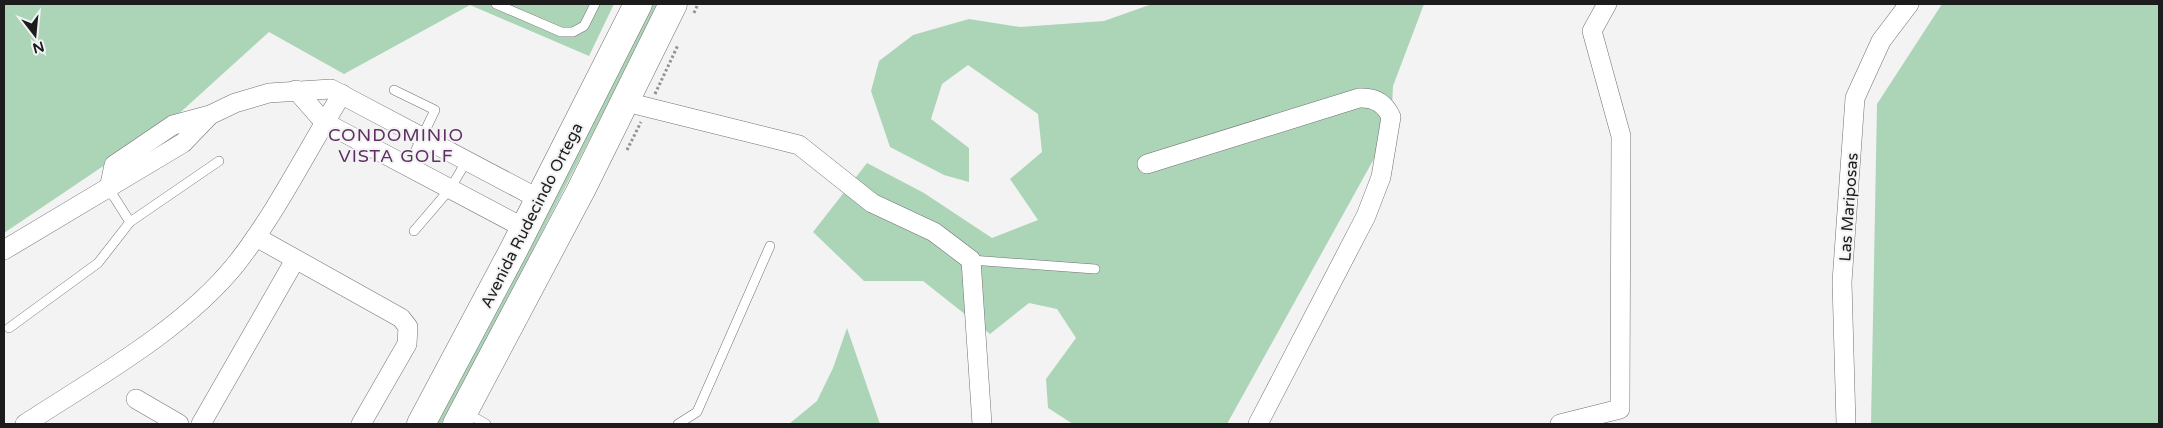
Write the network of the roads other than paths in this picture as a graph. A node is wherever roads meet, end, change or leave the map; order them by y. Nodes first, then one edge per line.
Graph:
1 (496, 4) edge
2 (595, 4) edge
3 (638, 4) edge
4 (673, 4) edge
5 (1606, 4) edge
6 (1909, 4) edge
7 (296, 90) junction
8 (394, 90) dead end
9 (342, 94) junction
10 (626, 102) junction
11 (324, 122) junction
12 (422, 138) junction
13 (219, 161) dead end
14 (466, 162) junction
15 (1147, 164) dead end
16 (408, 166) junction
17 (108, 189) junction
18 (450, 189) junction
19 (539, 199) junction
20 (130, 222) junction
21 (524, 228) junction
22 (414, 230) dead end
23 (256, 237) junction
24 (770, 246) dead end
25 (4, 250) edge
26 (295, 260) junction
27 (971, 260) junction
28 (1095, 269) dead end
29 (9, 328) dead end
30 (136, 399) dead end
31 (469, 420) edge
32 (25, 424) edge
33 (179, 424) edge
34 (201, 424) edge
35 (361, 424) edge
36 (421, 424) edge
37 (678, 424) edge
38 (982, 424) edge
39 (1258, 424) edge
40 (1560, 424) edge
41 (1846, 424) edge

1 - 2 lane
3 - 19 main road, Avenida Rudecindo Ortega
4 - 10 main road, Avenida Rudecindo Ortega
5 - 40 street
6 - 41 street, Las Mariposas
7 - 9 street
7 - 11 street
7 - 17 street
8 - 12 lane
9 - 11 street
9 - 12 street
10 - 27 street
10 - 31 main road, Avenida Rudecindo Ortega
11 - 16 street
11 - 23 street
12 - 14 street
12 - 16 lane
13 - 20 lane
14 - 18 lane
14 - 19 street
15 - 39 street
16 - 18 street
17 - 20 lane
17 - 25 street
18 - 21 street
18 - 22 lane
19 - 21 main road, Avenida Rudecindo Ortega
20 - 29 lane
21 - 36 main road, Avenida Rudecindo Ortega
23 - 26 street
23 - 32 street
24 - 37 lane
26 - 34 street
26 - 35 street
27 - 28 lane
27 - 38 street
30 - 33 street

